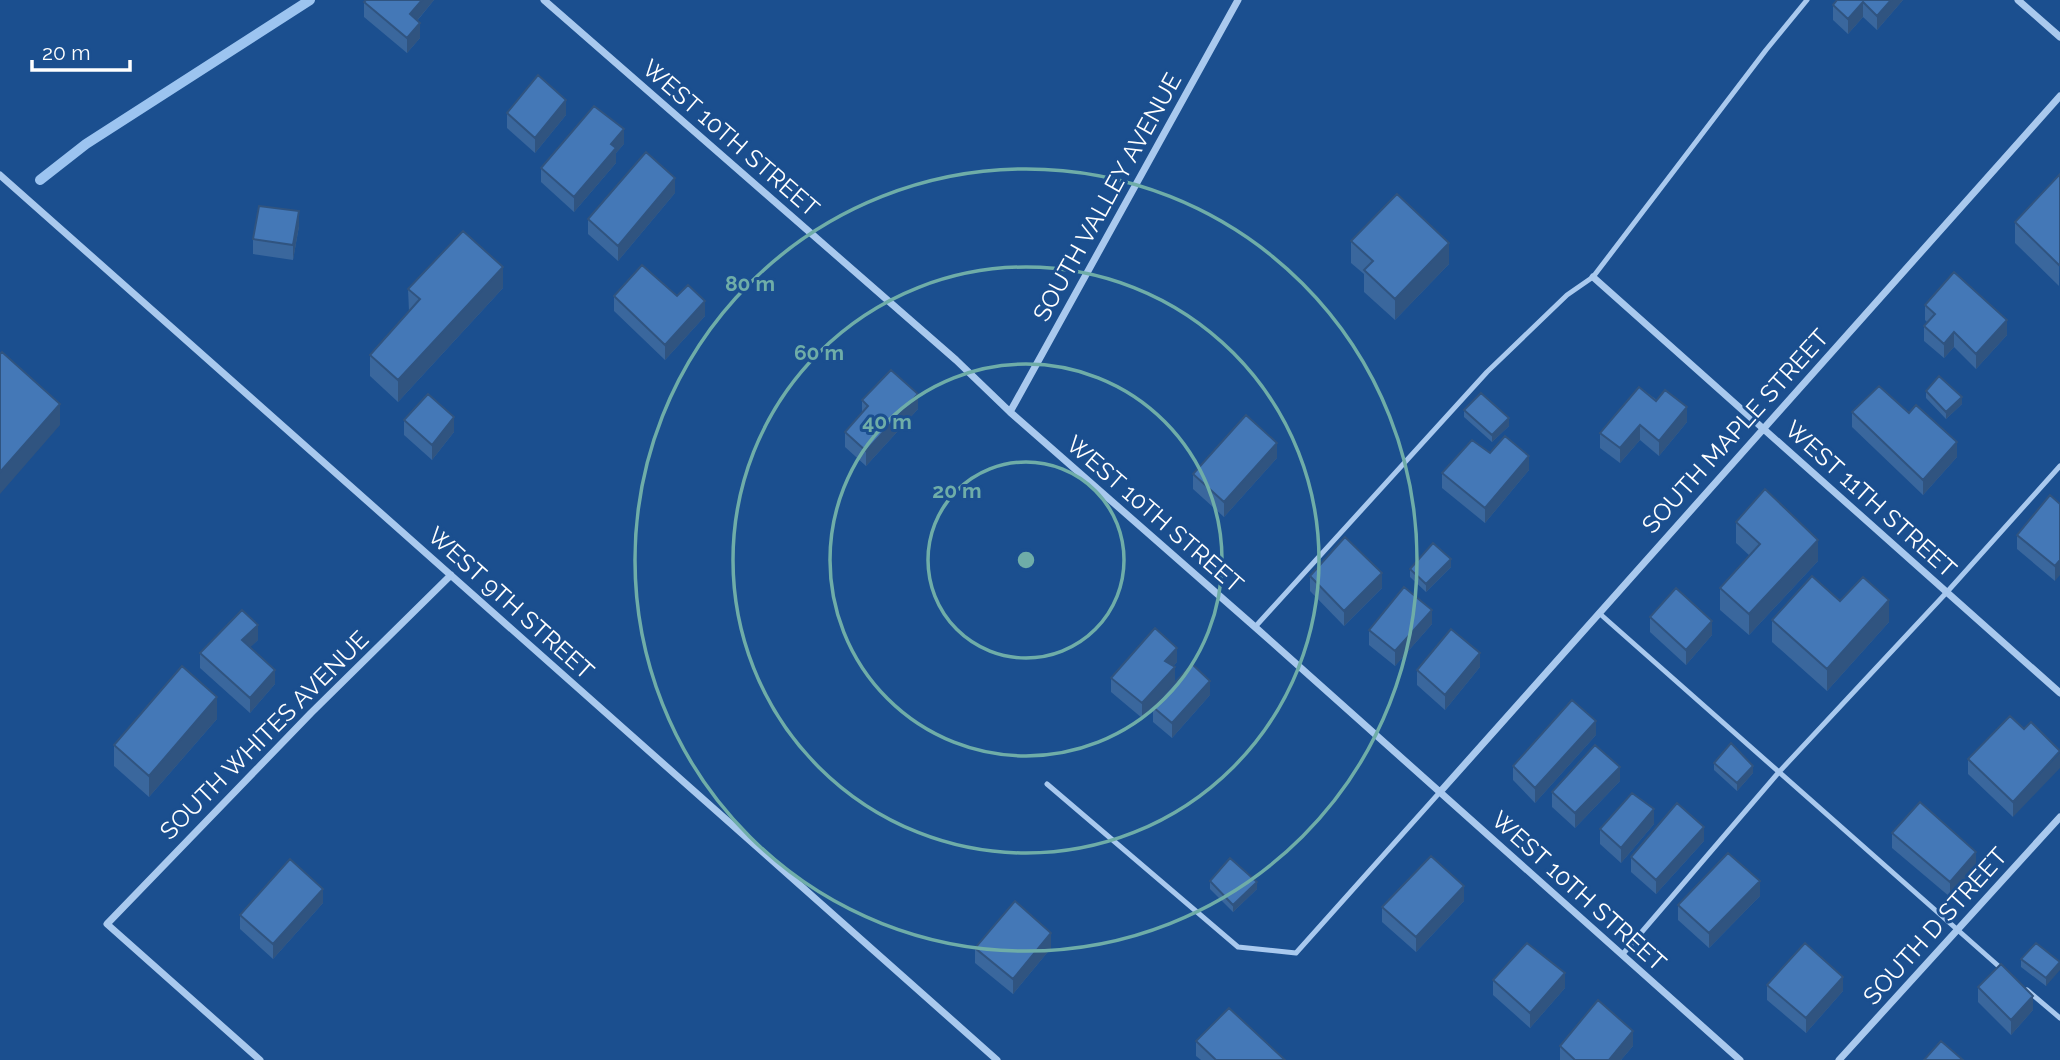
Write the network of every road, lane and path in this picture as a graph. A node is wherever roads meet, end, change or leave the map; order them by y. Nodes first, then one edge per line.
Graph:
1 (544, 0) edge
2 (1238, 0) edge
3 (1807, 0) edge
4 (2018, 0) edge
5 (2060, 37) edge
6 (2060, 96) edge
7 (0, 175) edge
8 (1593, 277) junction
9 (1010, 412) junction
10 (1763, 429) junction
11 (2060, 467) edge
12 (451, 575) junction
13 (1947, 592) junction
14 (1599, 613) junction
15 (1255, 627) junction
16 (2060, 693) edge
17 (1779, 772) junction
18 (1047, 785) dead end
19 (1440, 792) junction
20 (2060, 817) edge
21 (1957, 930) junction
22 (1622, 955) junction
23 (2008, 974) edge
24 (2019, 983) edge
25 (2060, 1018) edge
26 (260, 1060) edge
27 (997, 1060) edge
28 (1740, 1060) edge
29 (1839, 1060) edge

1 - 9 street, WEST 10TH STREET
2 - 9 street, SOUTH VALLEY AVENUE
3 - 8 lane
4 - 5 street
6 - 10 street, SOUTH MAPLE STREET
7 - 12 street, WEST 9TH STREET
8 - 10 street, WEST 11TH STREET
8 - 15 lane
9 - 15 street, WEST 10TH STREET
10 - 13 street, WEST 11TH STREET
10 - 14 street, SOUTH MAPLE STREET
11 - 13 lane
12 - 26 street, SOUTH WHITES AVENUE
12 - 27 street, WEST 9TH STREET
13 - 16 street, WEST 11TH STREET
13 - 17 lane
14 - 17 lane
14 - 19 street, SOUTH MAPLE STREET
15 - 19 street, WEST 10TH STREET
17 - 21 lane
17 - 22 lane
18 - 19 lane
19 - 22 street, WEST 10TH STREET
20 - 21 street, SOUTH D STREET
21 - 23 lane
21 - 29 street, SOUTH D STREET
22 - 28 street, WEST 10TH STREET
24 - 25 lane

